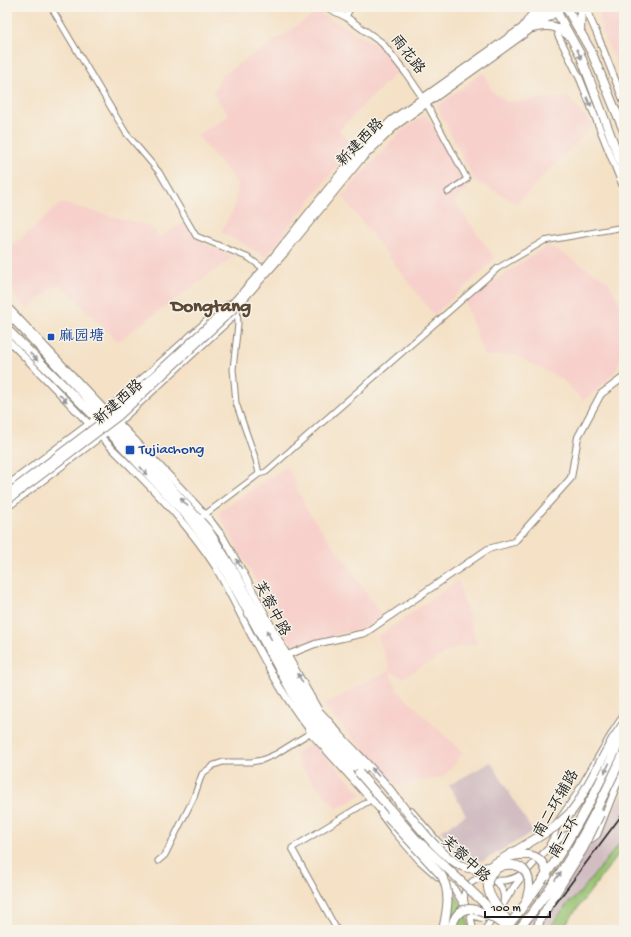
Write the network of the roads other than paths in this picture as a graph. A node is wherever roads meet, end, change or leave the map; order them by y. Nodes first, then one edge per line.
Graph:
1 (51, 7) edge
2 (326, 7) edge
3 (351, 7) edge
4 (536, 7) edge
5 (565, 7) edge
6 (583, 7) edge
7 (554, 9) edge
8 (346, 17) junction
9 (523, 28) junction
10 (532, 28) junction
11 (560, 28) junction
12 (580, 33) junction
13 (572, 39) junction
14 (425, 101) junction
15 (624, 102) edge
16 (624, 131) edge
17 (624, 171) edge
18 (624, 189) edge
19 (448, 192) dead end
20 (624, 227) edge
21 (264, 269) junction
22 (236, 304) junction
23 (7, 306) edge
24 (7, 312) edge
25 (7, 329) edge
26 (7, 339) edge
27 (624, 377) edge
28 (102, 414) junction
29 (89, 424) junction
30 (113, 427) junction
31 (101, 436) junction
32 (259, 474) junction
33 (7, 486) edge
34 (7, 494) edge
35 (7, 501) edge
36 (7, 507) edge
37 (202, 517) junction
38 (284, 656) junction
39 (306, 701) junction
40 (320, 712) junction
41 (624, 715) edge
42 (624, 723) edge
43 (314, 730) junction
44 (624, 733) edge
45 (624, 753) edge
46 (620, 768) edge
47 (361, 771) junction
48 (388, 787) junction
49 (372, 799) junction
50 (453, 856) junction
51 (158, 861) dead end
52 (499, 861) junction
53 (437, 876) junction
54 (490, 879) junction
55 (453, 887) junction
56 (541, 901) junction
57 (464, 905) junction
58 (501, 908) junction
59 (522, 909) junction
60 (470, 913) junction
61 (494, 916) junction
62 (505, 924) edge
63 (337, 930) edge
64 (439, 930) edge
65 (443, 930) edge
66 (451, 930) edge
67 (473, 930) edge
68 (485, 930) edge
69 (511, 930) edge
70 (514, 930) edge
71 (518, 930) edge
72 (537, 930) edge

1 - 21 street
2 - 8 street, 雨花路
3 - 8 street
4 - 9 main road
5 - 7 main road
5 - 12 main road
6 - 12 main road
6 - 15 street
7 - 9 main road, 新建西路
7 - 10 main road, 新建西路
7 - 13 main road
8 - 14 street, 雨花路
9 - 14 main road, 新建西路
10 - 11 main road
10 - 14 main road, 新建西路
11 - 13 main road
11 -> 18 street
12 - 16 main road
13 -> 17 main road
14 - 19 street
14 - 21 main road, 新建西路
14 - 22 main road, 新建西路
20 - 32 street
21 - 22 main road, 新建西路
22 - 28 main road, 新建西路
22 - 30 main road, 新建西路
22 - 32 street
22 - 34 main road, 新建西路, bridge
22 - 35 main road, 新建西路, bridge
23 - 28 street
24 - 28 main road, 芙蓉中路
25 -> 28 main road, 芙蓉中路
26 -> 29 street
27 - 38 street
28 - 29 main road, 新建西路
28 - 30 main road, 芙蓉中路
29 - 31 street
29 - 33 main road, 新建西路
30 - 31 main road, 新建西路
37 -> 30 main road, 芙蓉中路
30 -> 43 main road, 芙蓉中路
31 - 36 main road, 新建西路
31 - 43 street
32 - 37 street
38 -> 37 main road, 芙蓉中路
38 - 39 main road, 芙蓉中路
40 -> 38 street
39 - 40 main road
39 - 47 main road, 芙蓉中路
48 -> 40 main road
41 - 54 street, 南二环辅路
42 - 52 main road, bridge
43 - 47 main road
43 - 49 main road
43 - 51 street
44 -> 59 main road, 南二环, bridge
45 - 46 main road, 南二环, bridge
56 -> 46 main road, 南二环, bridge
46 - 58 street, 南二环辅路
46 - 72 main road, bridge
47 - 62 main road, 芙蓉中路, bridge
48 - 50 street
48 - 52 main road, bridge
49 - 53 street
49 - 63 street
49 - 65 main road, bridge
50 - 53 street
50 - 54 street
52 - 56 main road, bridge
53 - 55 street
54 - 57 street
54 - 58 street
55 - 57 street
55 - 64 street
56 - 71 main road, 南二环, bridge
57 - 60 street
58 - 61 street
58 - 62 street
59 - 62 main road, bridge
59 - 62 main road, bridge
60 - 61 street
60 - 67 street
61 - 62 street
61 - 68 street
62 - 66 main road, bridge
62 - 69 street, bridge
62 - 70 street, bridge
62 - 71 main road, bridge

